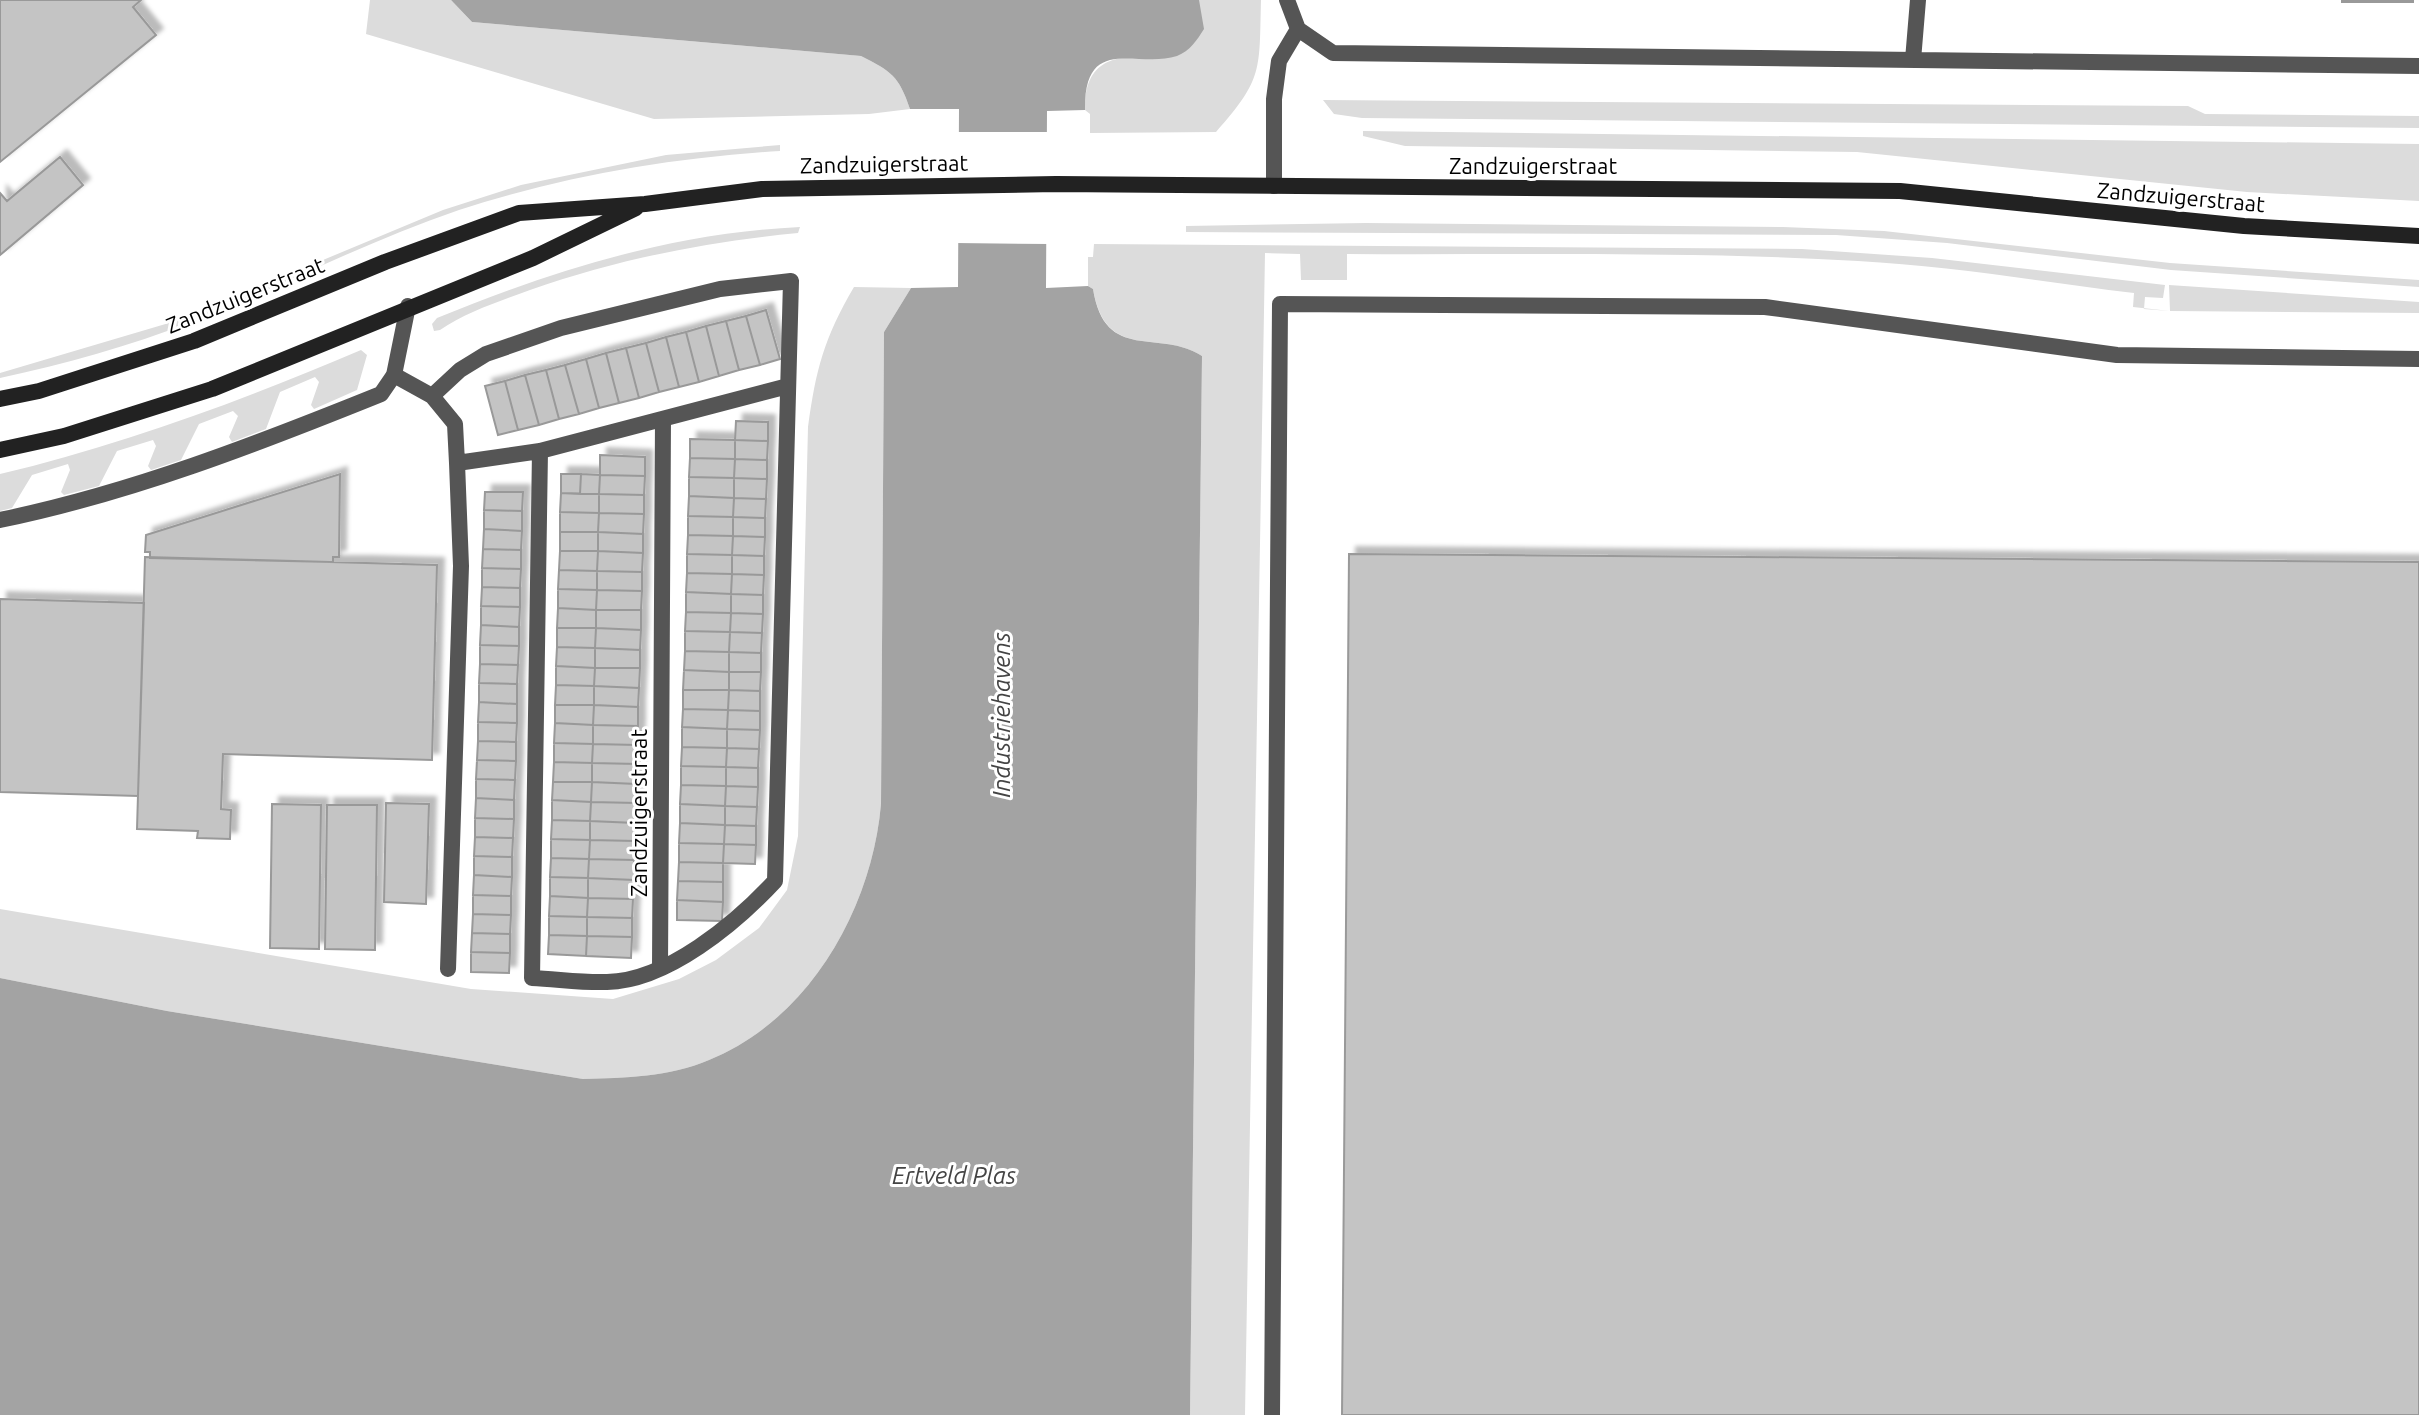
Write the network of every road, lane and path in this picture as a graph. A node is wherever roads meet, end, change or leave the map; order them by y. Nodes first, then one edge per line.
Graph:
1 (1287, 0) edge
2 (1918, 0) edge
3 (1298, 29) junction
4 (1913, 60) junction
5 (2419, 66) edge
6 (1274, 186) junction
7 (645, 204) junction
8 (2419, 236) edge
9 (408, 306) junction
10 (2419, 359) edge
11 (394, 375) junction
12 (788, 386) junction
13 (432, 396) junction
14 (0, 399) edge
15 (663, 419) junction
16 (0, 450) edge
17 (540, 451) junction
18 (457, 463) junction
19 (0, 520) edge
20 (660, 967) junction
21 (448, 969) dead end
22 (1272, 1415) edge

1 - 3 street
2 - 4 street
3 - 4 street
3 - 6 street
4 - 5 street
6 - 7 main road, Zandzuigerstraat
6 - 8 main road, Zandzuigerstraat
7 - 9 main road, Zandzuigerstraat
7 - 14 main road, Zandzuigerstraat
9 - 11 street
9 - 16 main road, Zandzuigerstraat
10 - 22 street
11 - 13 street
11 - 19 street
12 - 13 street
12 - 15 street
12 - 20 street
13 - 18 street
15 - 17 street
15 - 20 street, Zandzuigerstraat
17 - 18 street
17 - 20 street
18 - 21 street

